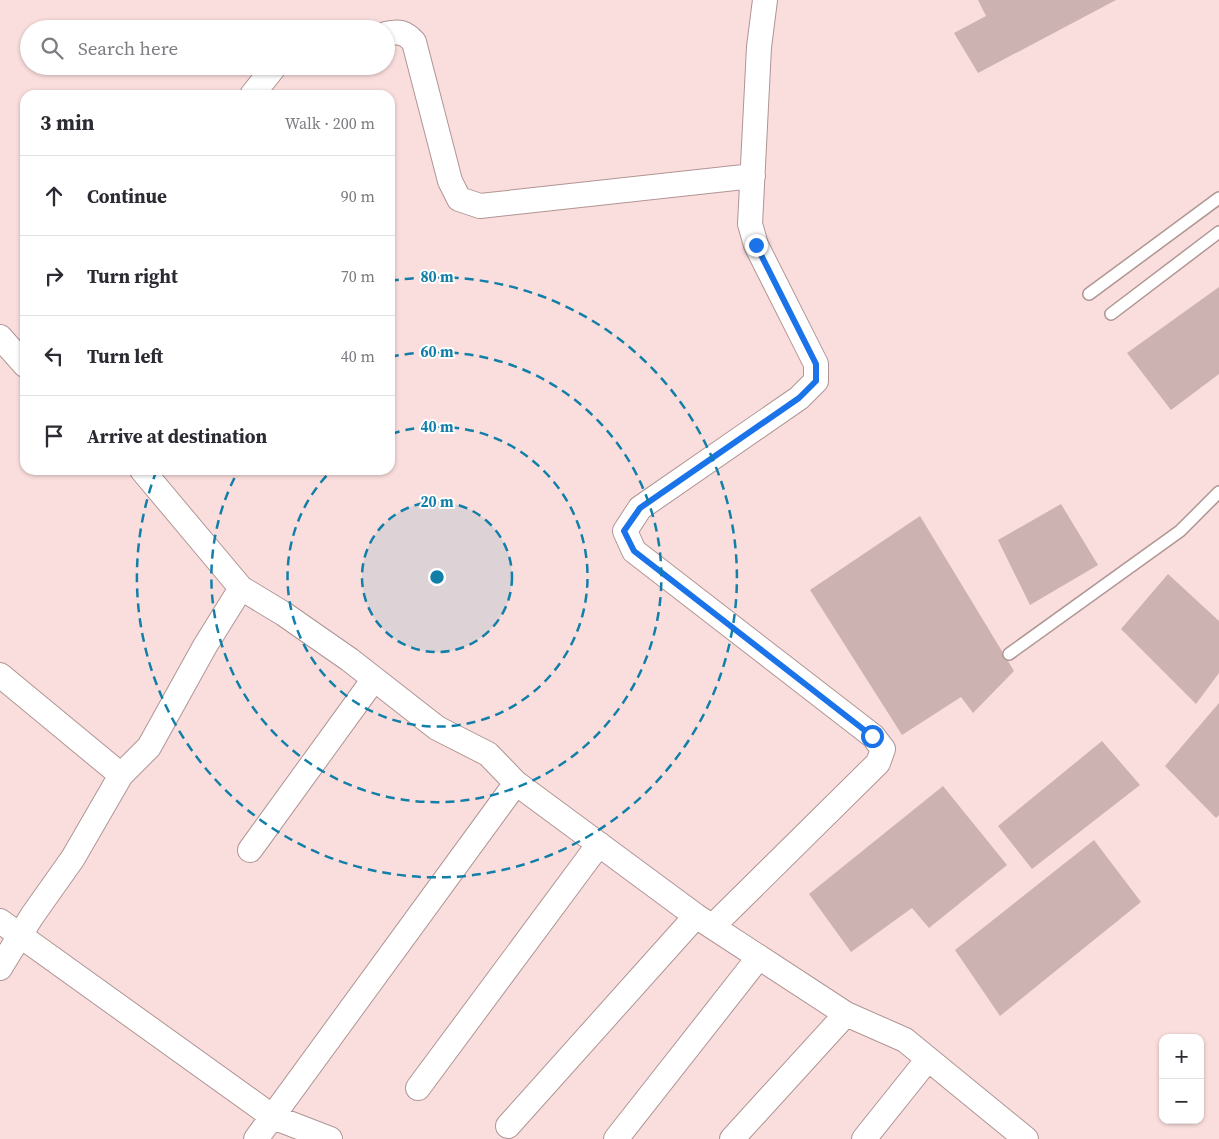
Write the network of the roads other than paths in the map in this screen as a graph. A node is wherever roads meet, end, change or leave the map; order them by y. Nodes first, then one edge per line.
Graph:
1 (765, 0) edge
2 (395, 32) edge
3 (268, 75) edge
4 (256, 90) edge
5 (753, 176) junction
6 (1219, 198) edge
7 (1219, 232) edge
8 (1089, 294) dead end
9 (1111, 314) dead end
10 (0, 337) edge
11 (20, 359) edge
12 (146, 475) edge
13 (1219, 492) edge
14 (241, 588) junction
15 (1009, 654) dead end
16 (0, 675) edge
17 (374, 679) junction
18 (121, 775) junction
19 (516, 783) junction
20 (599, 844) junction
21 (250, 850) dead end
22 (0, 921) edge
23 (705, 921) junction
24 (21, 935) junction
25 (760, 957) junction
26 (0, 968) edge
27 (846, 1014) junction
28 (928, 1059) junction
29 (418, 1088) dead end
30 (273, 1117) junction
31 (508, 1126) dead end
32 (1011, 1134) edge
33 (256, 1139) edge
34 (330, 1139) edge
35 (616, 1139) edge
36 (732, 1139) edge
37 (864, 1139) edge

1 - 5 street
2 - 5 street
3 - 4 street
5 - 23 street
6 - 8 lane
7 - 9 lane
10 - 11 street
12 - 14 street
13 - 15 lane
14 - 17 street
14 - 18 street
16 - 18 street
17 - 19 street
17 - 21 street
18 - 24 street
19 - 20 street
19 - 30 street
20 - 23 street
20 - 29 street
22 - 24 street
23 - 25 street
23 - 31 street
24 - 26 street
24 - 30 street
25 - 27 street
25 - 35 street
27 - 28 street
27 - 36 street
28 - 32 street
28 - 37 street
30 - 33 street
30 - 34 street

